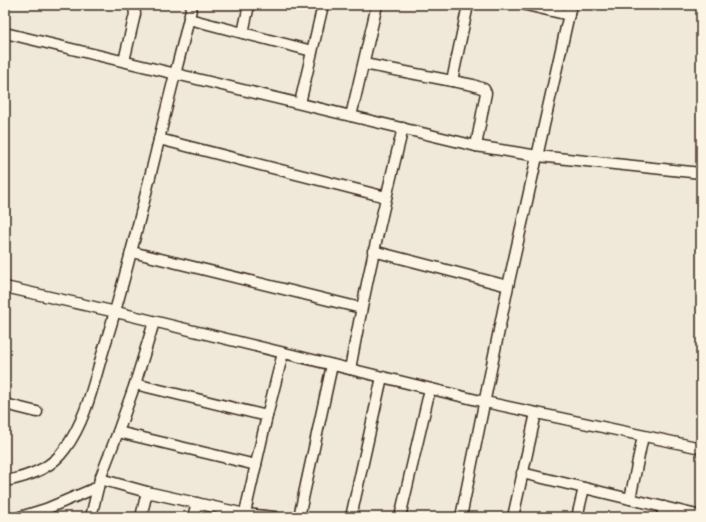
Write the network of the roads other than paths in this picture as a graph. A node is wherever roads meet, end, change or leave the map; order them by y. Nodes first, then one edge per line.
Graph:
1 (132, 5) edge
2 (192, 5) edge
3 (249, 5) edge
4 (323, 5) edge
5 (377, 5) edge
6 (468, 5) edge
7 (526, 5) edge
8 (570, 10) edge
9 (188, 20) junction
10 (5, 33) edge
11 (244, 33) junction
12 (312, 51) junction
13 (124, 61) junction
14 (364, 64) junction
15 (176, 73) junction
16 (452, 81) junction
17 (300, 103) junction
18 (351, 116) junction
19 (403, 128) junction
20 (159, 139) junction
21 (476, 146) junction
22 (538, 156) junction
23 (701, 173) edge
24 (386, 197) junction
25 (373, 251) junction
26 (132, 252) junction
27 (508, 286) junction
28 (5, 287) edge
29 (361, 308) junction
30 (116, 312) junction
31 (154, 322) junction
32 (283, 353) junction
33 (332, 365) junction
34 (350, 369) junction
35 (382, 377) junction
36 (135, 384) junction
37 (430, 389) junction
38 (485, 402) junction
39 (5, 404) edge
40 (37, 412) dead end
41 (536, 413) junction
42 (267, 416) junction
43 (118, 432) junction
44 (643, 436) junction
45 (701, 448) edge
46 (256, 465) junction
47 (522, 474) junction
48 (5, 481) edge
49 (99, 483) junction
50 (584, 488) junction
51 (147, 492) junction
52 (630, 499) junction
53 (196, 503) junction
54 (663, 512) edge
55 (245, 515) edge
56 (701, 516) edge
57 (20, 517) edge
58 (91, 517) edge
59 (141, 517) edge
60 (193, 517) edge
61 (275, 517) edge
62 (299, 517) edge
63 (351, 517) edge
64 (400, 517) edge
65 (461, 517) edge
66 (513, 517) edge
67 (577, 517) edge

1 - 13 street
2 - 9 street
3 - 11 street
4 - 12 street
5 - 14 street
6 - 16 street
7 - 8 street
8 - 22 street
9 - 11 street
9 - 15 street
10 - 13 street
11 - 12 street
12 - 17 street
13 - 15 street
14 - 16 street
14 - 18 street
15 - 17 street
15 - 20 street
16 - 21 street
17 - 18 street
18 - 19 street
19 - 21 street
19 - 24 street
20 - 24 street
20 - 26 street
21 - 22 street
22 - 23 street
22 - 27 street
24 - 25 street
25 - 27 street
25 - 29 street
26 - 29 street
26 - 30 street
27 - 38 street
28 - 30 street
29 - 34 street
30 - 31 street
30 - 48 street
31 - 32 street
31 - 36 street
32 - 33 street
32 - 42 street
33 - 34 street
33 - 62 street
34 - 35 street
35 - 37 street
35 - 63 street
36 - 42 street
36 - 43 street
37 - 38 street
37 - 64 street
38 - 41 street
38 - 65 street
39 - 40 street
41 - 44 street
41 - 47 street
42 - 46 street
43 - 46 street
43 - 49 street
44 - 45 street
44 - 52 street
46 - 55 street
47 - 50 street
47 - 66 street
49 - 51 street
49 - 57 street
49 - 58 street
50 - 52 street
50 - 67 street
51 - 53 street
51 - 59 street
52 - 54 street
53 - 55 street
53 - 60 street
54 - 56 street
55 - 61 street

